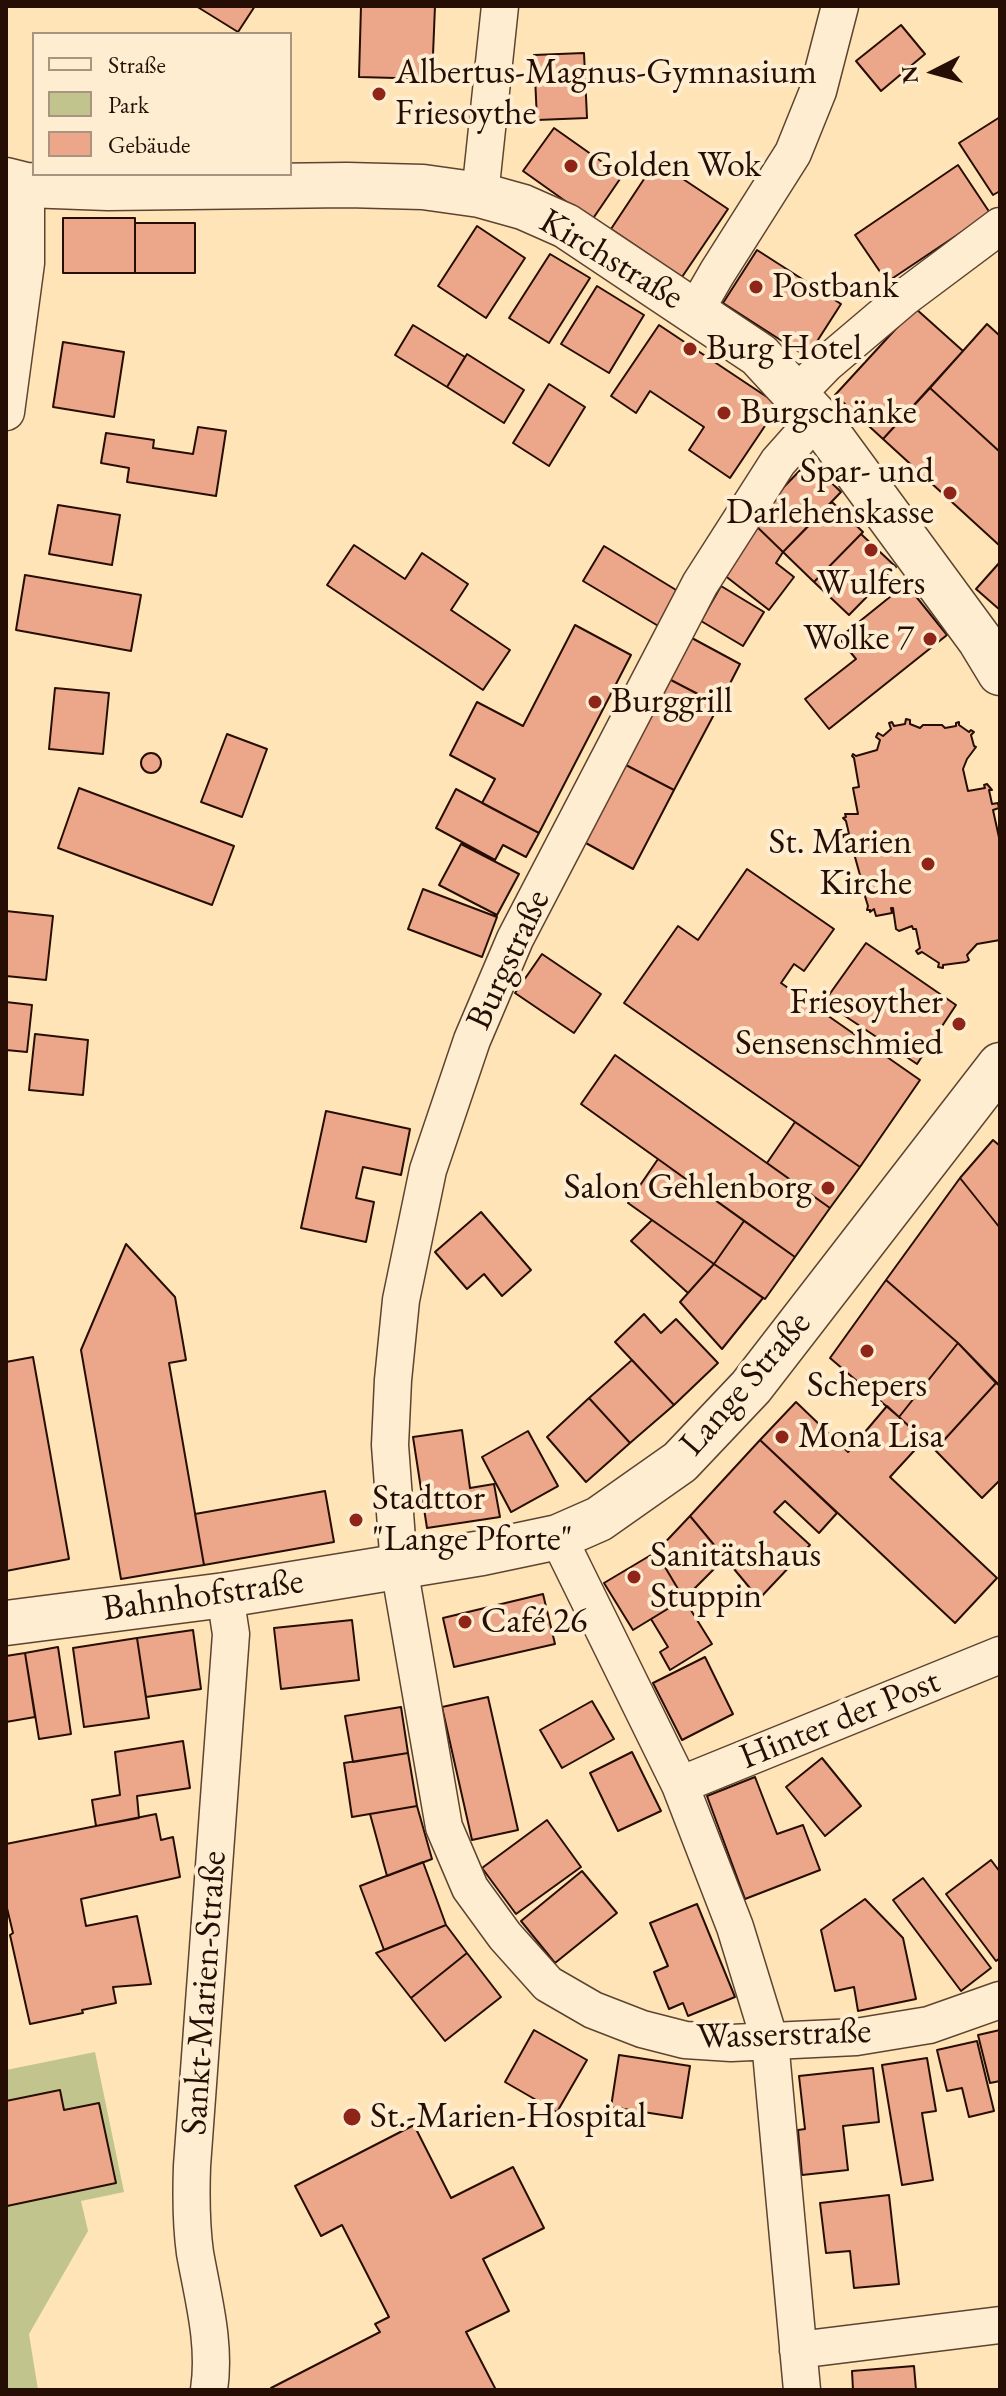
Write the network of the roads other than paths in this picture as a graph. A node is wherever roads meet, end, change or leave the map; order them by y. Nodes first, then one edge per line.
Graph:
1 (500, 6) edge
2 (840, 6) edge
3 (16, 183) edge
4 (480, 195) junction
5 (1000, 226) edge
6 (695, 311) junction
7 (807, 406) junction
8 (6, 412) edge
9 (1000, 673) edge
10 (1000, 1065) edge
11 (558, 1537) junction
12 (399, 1567) junction
13 (225, 1595) junction
14 (6, 1623) edge
15 (1000, 1655) edge
16 (680, 1785) junction
17 (1000, 2000) edge
18 (770, 2041) junction
19 (1000, 2325) edge
20 (798, 2350) junction
21 (209, 2390) edge
22 (802, 2390) edge

1 - 4 street
2 - 6 street
3 - 4 street, Kirchstraße
3 - 8 street
4 - 6 street, Kirchstraße
5 - 7 street, Burgstraße
6 - 7 street, Kirchstraße
7 - 9 street, Kirchstraße
7 - 12 street, Burgstraße
10 - 11 street, Lange Straße
11 - 12 street, Lange Straße
11 - 16 street
12 - 13 street, Bahnhofstraße
12 - 18 street, Wasserstraße
13 - 14 street, Bahnhofstraße
13 - 21 street, Sankt-Marien-Straße
15 - 16 street, Hinter der Post
16 - 18 street
17 - 18 street, Wasserstraße
18 - 20 street
19 - 20 street
20 - 22 street

